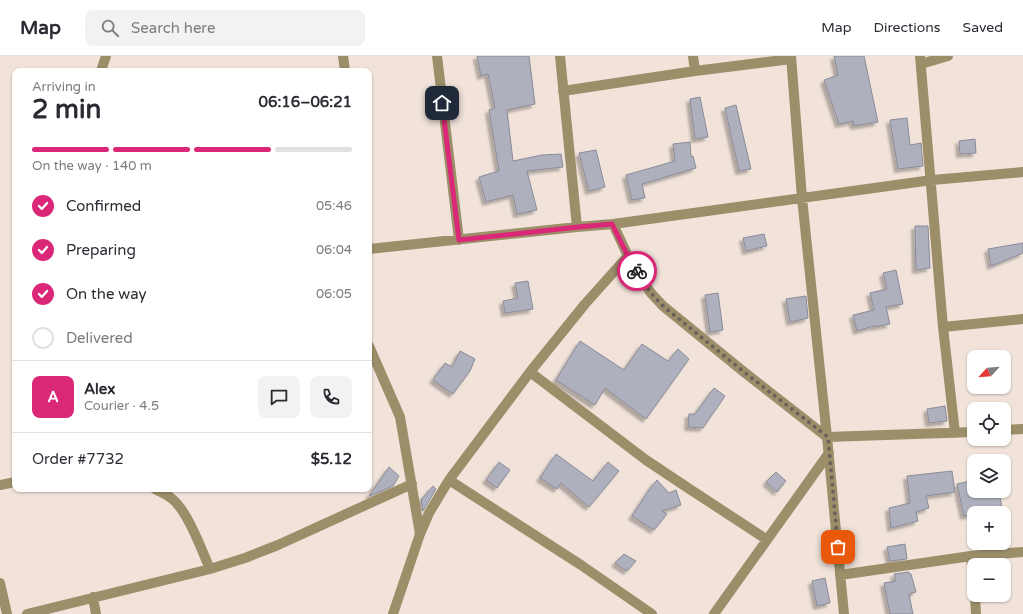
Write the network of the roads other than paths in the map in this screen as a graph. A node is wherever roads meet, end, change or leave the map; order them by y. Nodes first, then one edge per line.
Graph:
1 (106, 56) edge
2 (343, 56) edge
3 (437, 56) edge
4 (560, 56) edge
5 (693, 56) edge
6 (948, 56) edge
7 (791, 57) edge
8 (921, 60) edge
9 (102, 68) edge
10 (345, 68) edge
11 (695, 71) junction
12 (563, 91) junction
13 (1023, 172) edge
14 (932, 180) junction
15 (802, 198) junction
16 (612, 224) junction
17 (578, 227) junction
18 (459, 240) junction
19 (372, 250) edge
20 (628, 256) junction
21 (1023, 319) edge
22 (943, 327) junction
23 (372, 353) edge
24 (530, 372) junction
25 (1023, 429) edge
26 (1011, 430) edge
27 (967, 432) edge
28 (955, 433) junction
29 (828, 437) junction
30 (829, 453) junction
31 (449, 480) junction
32 (12, 483) edge
33 (412, 484) junction
34 (0, 486) edge
35 (161, 492) edge
36 (420, 534) junction
37 (766, 538) junction
38 (1023, 552) edge
39 (971, 556) joint
40 (210, 569) junction
41 (840, 575) junction
42 (0, 583) edge
43 (93, 597) junction
44 (975, 602) edge
45 (7, 614) edge
46 (27, 614) edge
47 (96, 614) edge
48 (393, 614) edge
49 (652, 614) edge
50 (714, 614) edge
51 (844, 614) edge
52 (976, 614) edge

1 - 9 street
2 - 10 street
3 - 18 street
4 - 12 street
5 - 11 street
6 - 8 street
7 - 11 street
7 - 15 street
8 - 14 street
11 - 12 street
12 - 17 street
13 - 14 street
14 - 15 street
14 - 22 street
15 - 16 street
15 - 29 street
16 - 17 street
16 - 20 street
17 - 18 street
18 - 19 street
20 - 24 street
20 - 29 street
21 - 22 street
22 - 28 street
23 - 33 street
24 - 31 street
24 - 37 street
25 - 26 street
27 - 28 street
28 - 29 street
29 - 30 street
30 - 37 street
30 - 41 street
31 - 36 street
31 - 49 street
32 - 34 street
33 - 36 street
33 - 40 street
35 - 40 street
36 - 48 street
37 - 50 street
38 - 39 street
39 - 41 street
40 - 43 street
41 - 51 street
42 - 45 street
43 - 46 street
43 - 47 street
44 - 52 street

